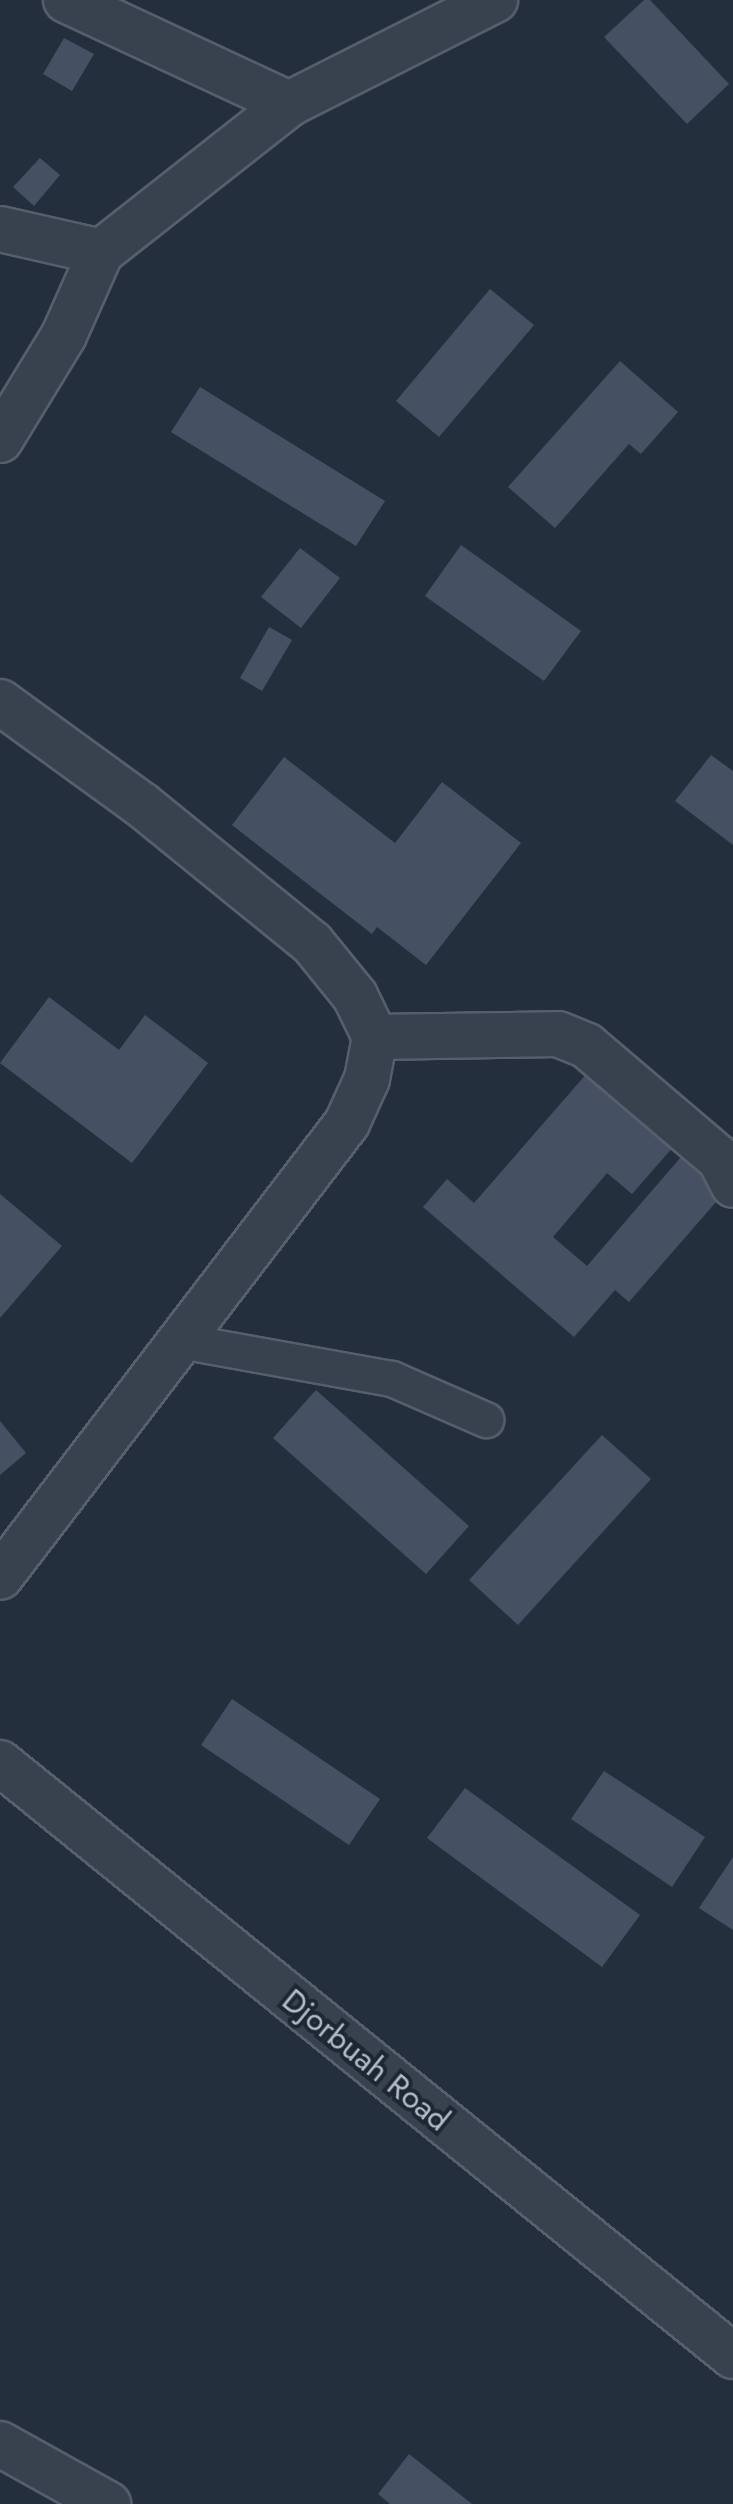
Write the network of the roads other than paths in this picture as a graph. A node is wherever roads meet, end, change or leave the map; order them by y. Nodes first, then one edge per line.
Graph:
1 (66, 0) edge
2 (495, 0) edge
3 (289, 104) junction
4 (0, 229) edge
5 (101, 252) junction
6 (0, 440) edge
7 (0, 702) edge
8 (375, 1037) junction
9 (733, 1185) edge
10 (180, 1341) junction
11 (486, 1420) dead end
12 (0, 1577) edge
13 (0, 1763) edge
14 (733, 2356) edge
15 (0, 2444) edge
16 (108, 2504) edge

1 - 3 street
2 - 3 street
3 - 5 street
4 - 5 street
5 - 6 street
7 - 8 street
8 - 9 street
8 - 10 street
10 - 11 lane
10 - 12 street
13 - 14 street, Djorbuah Road
15 - 16 street

